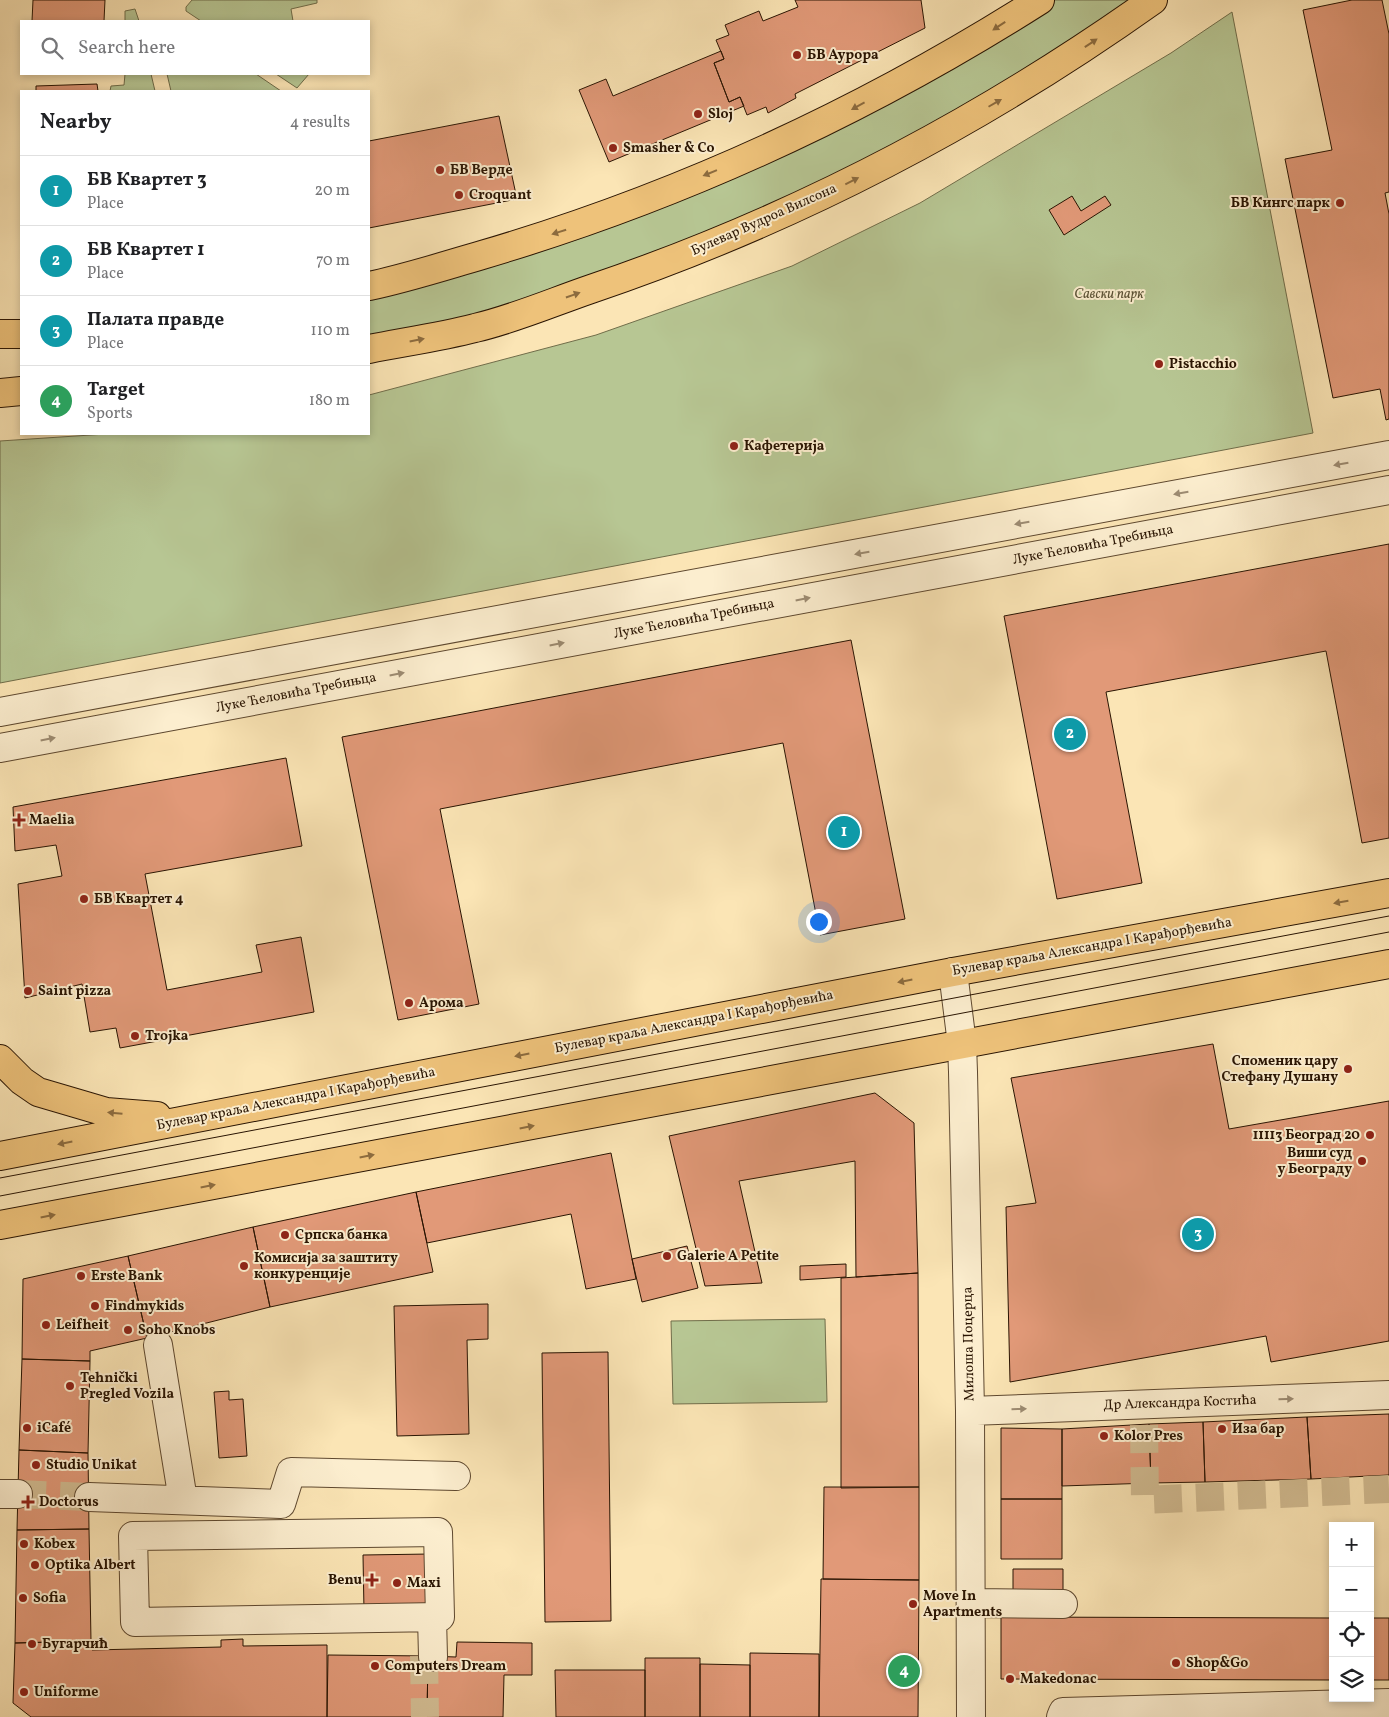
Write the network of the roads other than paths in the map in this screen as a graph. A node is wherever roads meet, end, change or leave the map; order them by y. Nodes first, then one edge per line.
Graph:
1 (1040, 0) edge
2 (1153, 0) edge
3 (370, 286) edge
4 (0, 334) edge
5 (20, 334) edge
6 (370, 350) edge
7 (20, 391) edge
8 (0, 392) edge
9 (1389, 455) edge
10 (1389, 490) edge
11 (0, 712) edge
12 (0, 748) edge
13 (1389, 893) edge
14 (1389, 964) edge
15 (953, 972) junction
16 (962, 1044) junction
17 (0, 1059) edge
18 (199, 1118) junction
19 (0, 1156) edge
20 (0, 1225) edge
21 (158, 1345) dead end
22 (1389, 1395) edge
23 (970, 1410) junction
24 (456, 1476) dead end
25 (89, 1497) tunnel mouth
26 (183, 1500) junction
27 (971, 1603) junction
28 (1062, 1604) dead end
29 (428, 1618) junction
30 (428, 1656) tunnel mouth
31 (1389, 1703) edge
32 (971, 1717) edge
33 (1061, 1717) edge

1 -> 3 main road
6 -> 2 main road, Булевар Вудроа Вилсона
4 - 5 main road
7 - 8 main road
9 -> 11 street
12 -> 10 street, Луке Ћеловића Требињца
13 -> 15 main road, Булевар краља Александра I Карађорђевића
14 - 16 main road
15 - 16 street, Милоша Поцерца
15 -> 18 main road, Булевар краља Александра I Карађорђевића
20 -> 16 main road
16 - 23 street, Милоша Поцерца
18 -> 17 main road
18 -> 19 main road, Булевар краља Александра I Карађорђевића
21 - 26 street
23 -> 22 street, Др Александра Костића
23 - 27 street, Милоша Поцерца
24 - 26 street
25 - 26 street
27 - 28 street
27 - 32 street, Милоша Поцерца
29 - 29 street
29 - 30 street
31 - 33 street

